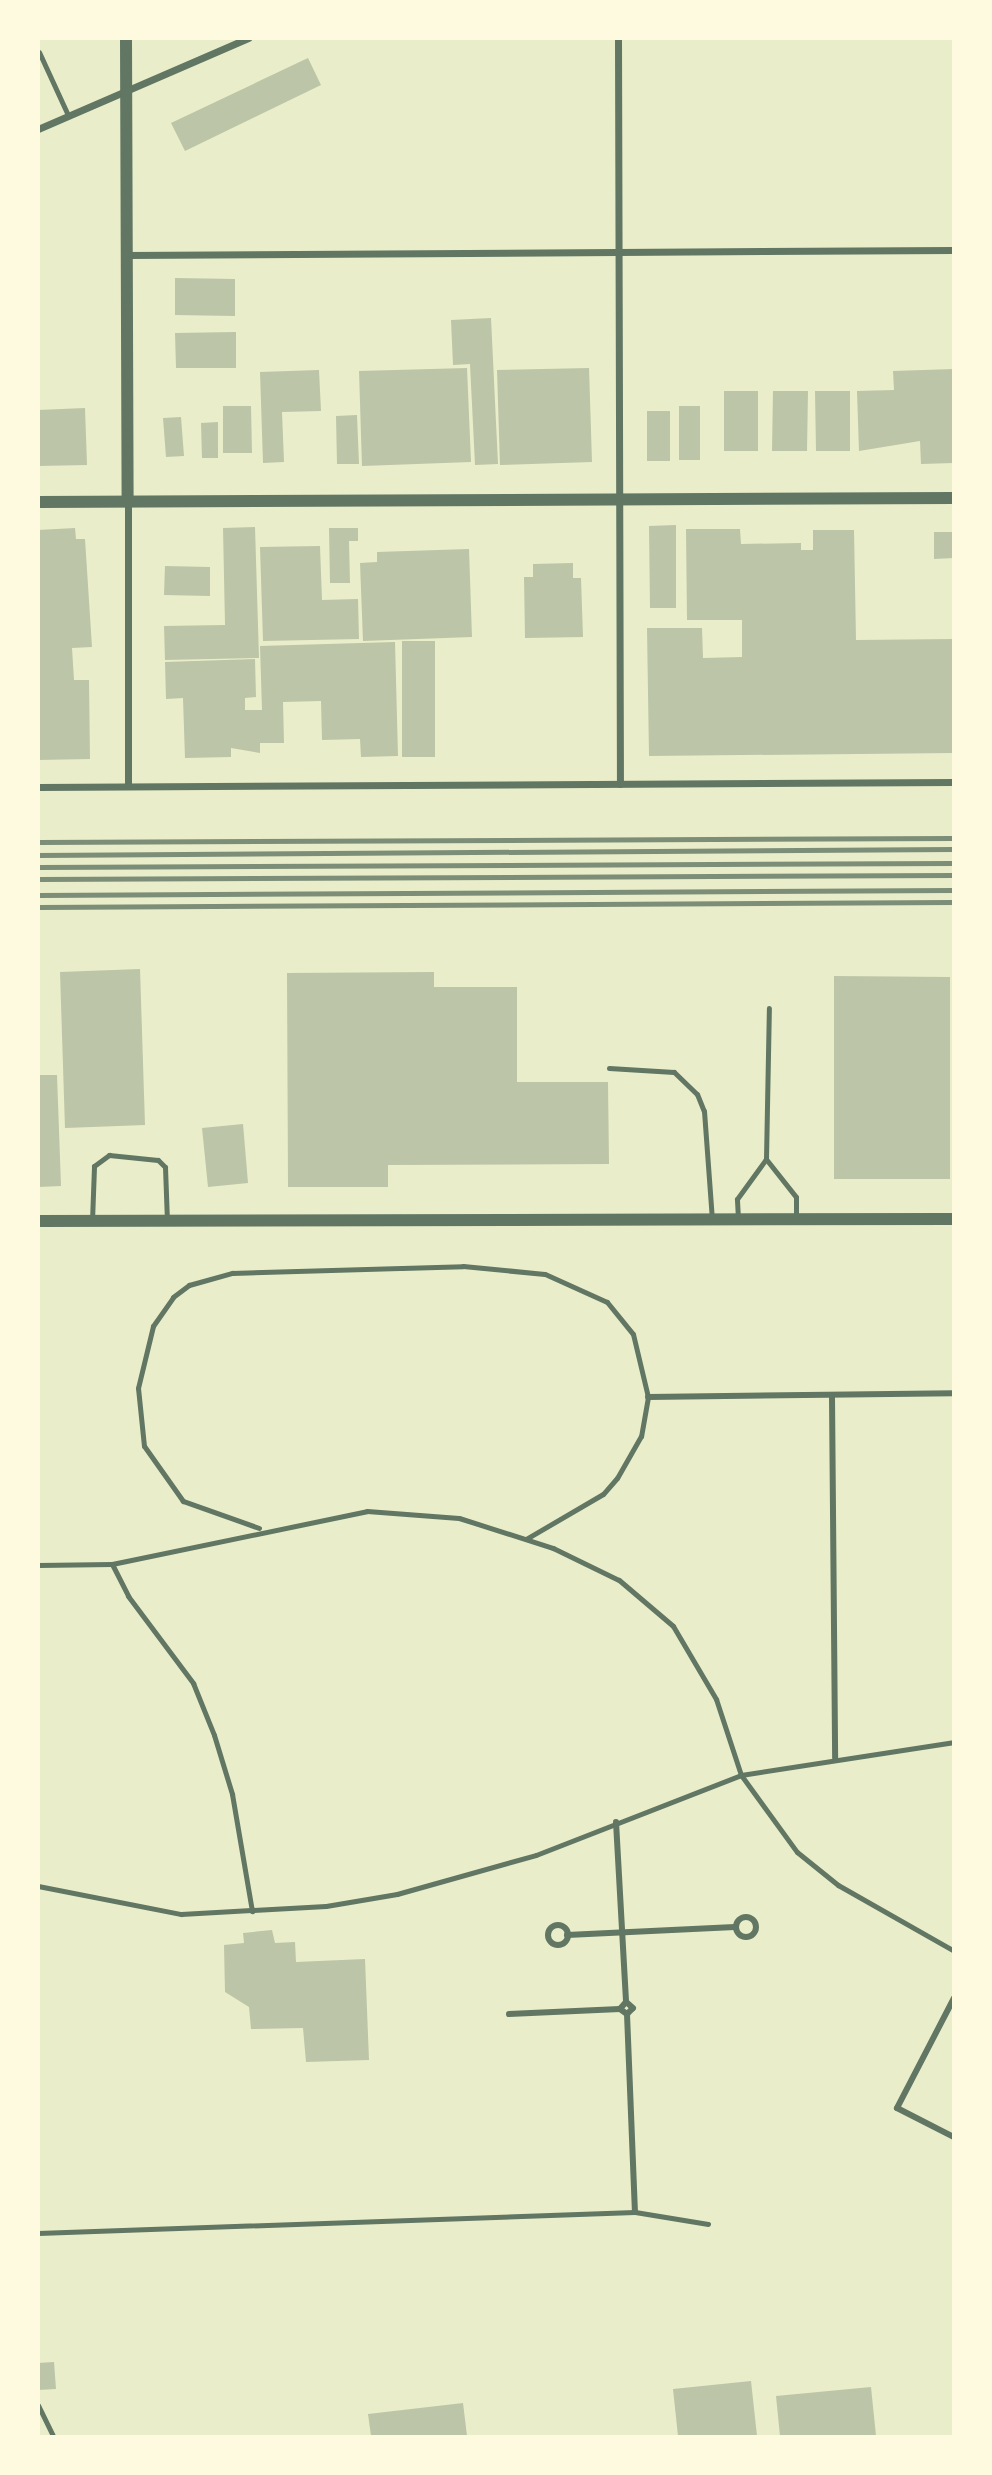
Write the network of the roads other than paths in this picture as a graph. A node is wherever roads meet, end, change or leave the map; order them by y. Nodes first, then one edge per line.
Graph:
1 (125, 38) edge
2 (248, 38) edge
3 (618, 38) edge
4 (39, 52) edge
5 (126, 89) junction
6 (68, 116) junction
7 (38, 129) edge
8 (954, 250) edge
9 (619, 252) junction
10 (127, 255) junction
11 (954, 498) edge
12 (620, 500) junction
13 (38, 502) edge
14 (128, 502) junction
15 (954, 782) edge
16 (620, 784) junction
17 (128, 786) junction
18 (38, 787) edge
19 (769, 1008) dead end
20 (608, 1068) dead end
21 (766, 1159) junction
22 (954, 1219) edge
23 (712, 1220) junction
24 (738, 1220) junction
25 (796, 1220) junction
26 (38, 1221) edge
27 (92, 1221) junction
28 (167, 1221) junction
29 (954, 1393) edge
30 (648, 1397) junction
31 (832, 1397) junction
32 (262, 1529) junction
33 (526, 1539) junction
34 (112, 1564) junction
35 (38, 1565) edge
36 (954, 1742) edge
37 (835, 1758) junction
38 (741, 1775) junction
39 (616, 1822) junction
40 (38, 1886) edge
41 (251, 1911) junction
42 (735, 1927) dead end
43 (622, 1933) junction
44 (567, 1935) dead end
45 (954, 1951) edge
46 (954, 1998) edge
47 (626, 2002) junction
48 (621, 2008) junction
49 (509, 2014) dead end
50 (627, 2014) junction
51 (954, 2137) edge
52 (635, 2212) junction
53 (708, 2224) dead end
54 (38, 2233) edge
55 (38, 2405) edge
56 (54, 2437) edge

1 - 5 street
2 - 5 street
3 - 9 street
4 - 6 lane
5 - 6 street
5 - 10 street
6 - 7 street
8 - 9 street
9 - 10 street
9 - 12 street
10 - 14 street
11 - 12 street
12 - 14 street
12 - 16 street
13 - 14 street
14 - 17 street
15 - 16 street
16 - 17 street
17 - 18 street
19 - 21 lane
20 - 23 lane
21 - 24 lane
21 - 25 lane
22 - 25 street
23 - 24 street
23 - 28 street
24 - 25 street
26 - 27 street
27 - 28 street
27 - 28 lane
29 - 31 street
30 - 31 street
30 - 32 lane
30 - 33 lane
31 - 37 street
32 - 33 lane
32 - 34 lane
33 - 38 lane
34 - 35 lane
34 - 41 lane
36 - 37 lane
37 - 38 lane
38 - 39 lane
38 - 45 lane
39 - 41 lane
39 - 43 street
40 - 41 lane
42 - 43 street
43 - 44 street
43 - 47 street
46 - 51 street
47 - 48 street
47 - 50 street
48 - 49 street
48 - 50 street
50 - 52 street
52 - 53 lane
52 - 54 lane
55 - 56 lane

